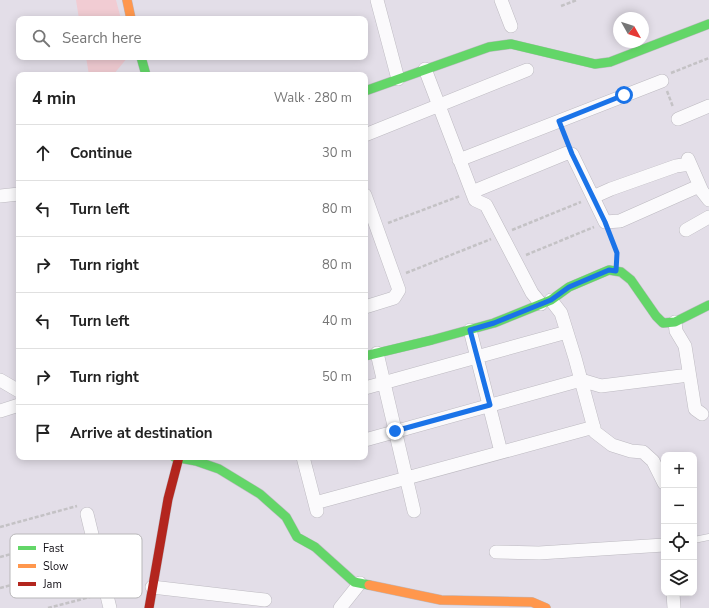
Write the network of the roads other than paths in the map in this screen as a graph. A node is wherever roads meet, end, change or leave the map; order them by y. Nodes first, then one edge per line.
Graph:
1 (126, 0) edge
2 (376, 0) edge
3 (501, 0) edge
4 (130, 16) edge
5 (709, 25) edge
6 (511, 26) dead end
7 (142, 60) edge
8 (425, 70) junction
9 (527, 70) dead end
10 (145, 72) edge
11 (398, 79) junction
12 (662, 81) road end
13 (368, 90) edge
14 (439, 106) junction
15 (709, 106) edge
16 (678, 118) road end
17 (368, 134) edge
18 (460, 160) junction
19 (699, 186) junction
20 (472, 192) junction
21 (16, 194) edge
22 (0, 196) edge
23 (593, 197) junction
24 (709, 200) edge
25 (368, 203) edge
26 (709, 217) edge
27 (686, 230) dead end
28 (546, 302) junction
29 (368, 306) edge
30 (709, 306) edge
31 (675, 322) junction
32 (470, 330) junction
33 (567, 332) junction
34 (371, 354) edge
35 (476, 357) junction
36 (689, 376) junction
37 (0, 380) edge
38 (581, 380) junction
39 (384, 383) junction
40 (368, 387) edge
41 (16, 389) edge
42 (490, 405) junction
43 (16, 406) edge
44 (0, 411) edge
45 (702, 414) dead end
46 (594, 427) junction
47 (395, 431) junction
48 (368, 439) edge
49 (501, 452) junction
50 (176, 460) edge
51 (191, 460) edge
52 (304, 460) edge
53 (661, 477) edge
54 (406, 478) junction
55 (85, 509) road end
56 (414, 512) dead end
57 (92, 534) edge
58 (709, 537) edge
59 (697, 539) edge
60 (661, 545) edge
61 (496, 552) dead end
62 (360, 583) junction
63 (152, 587) junction
64 (673, 596) edge
65 (108, 598) edge
66 (265, 600) dead end
67 (110, 608) edge
68 (148, 608) edge
69 (340, 608) edge
70 (546, 608) edge
71 (674, 608) edge

1 - 4 street
2 - 11 street
3 - 6 street
5 - 8 street
7 - 10 street
8 - 11 street
8 - 14 street
9 - 14 street
11 - 13 street
12 - 18 street
14 - 17 street
14 - 18 street
15 - 16 street
18 - 20 street
19 - 23 street
19 - 23 street
19 - 24 street
20 - 23 street
20 - 28 street
21 - 22 street
25 - 29 street
26 - 27 street
28 - 31 street
28 - 32 street
28 - 33 street
30 - 31 street
31 - 36 street
32 - 34 street
32 - 35 street
33 - 35 street
33 - 38 street
34 - 39 street
35 - 39 street
35 - 42 street
36 - 38 street
36 - 45 street
37 - 41 street
38 - 42 street
38 - 46 street
39 - 40 street
39 - 47 street
42 - 47 street
42 - 49 street
43 - 44 street
46 - 49 street
46 - 53 street
47 - 48 street
47 - 54 street
49 - 54 street
50 - 63 street
51 - 62 street
52 - 54 street
54 - 56 street
55 - 57 street
58 - 59 lane
60 - 61 street
62 - 69 street
62 - 70 street
63 - 66 street
63 - 68 street
64 - 71 street
65 - 67 street

